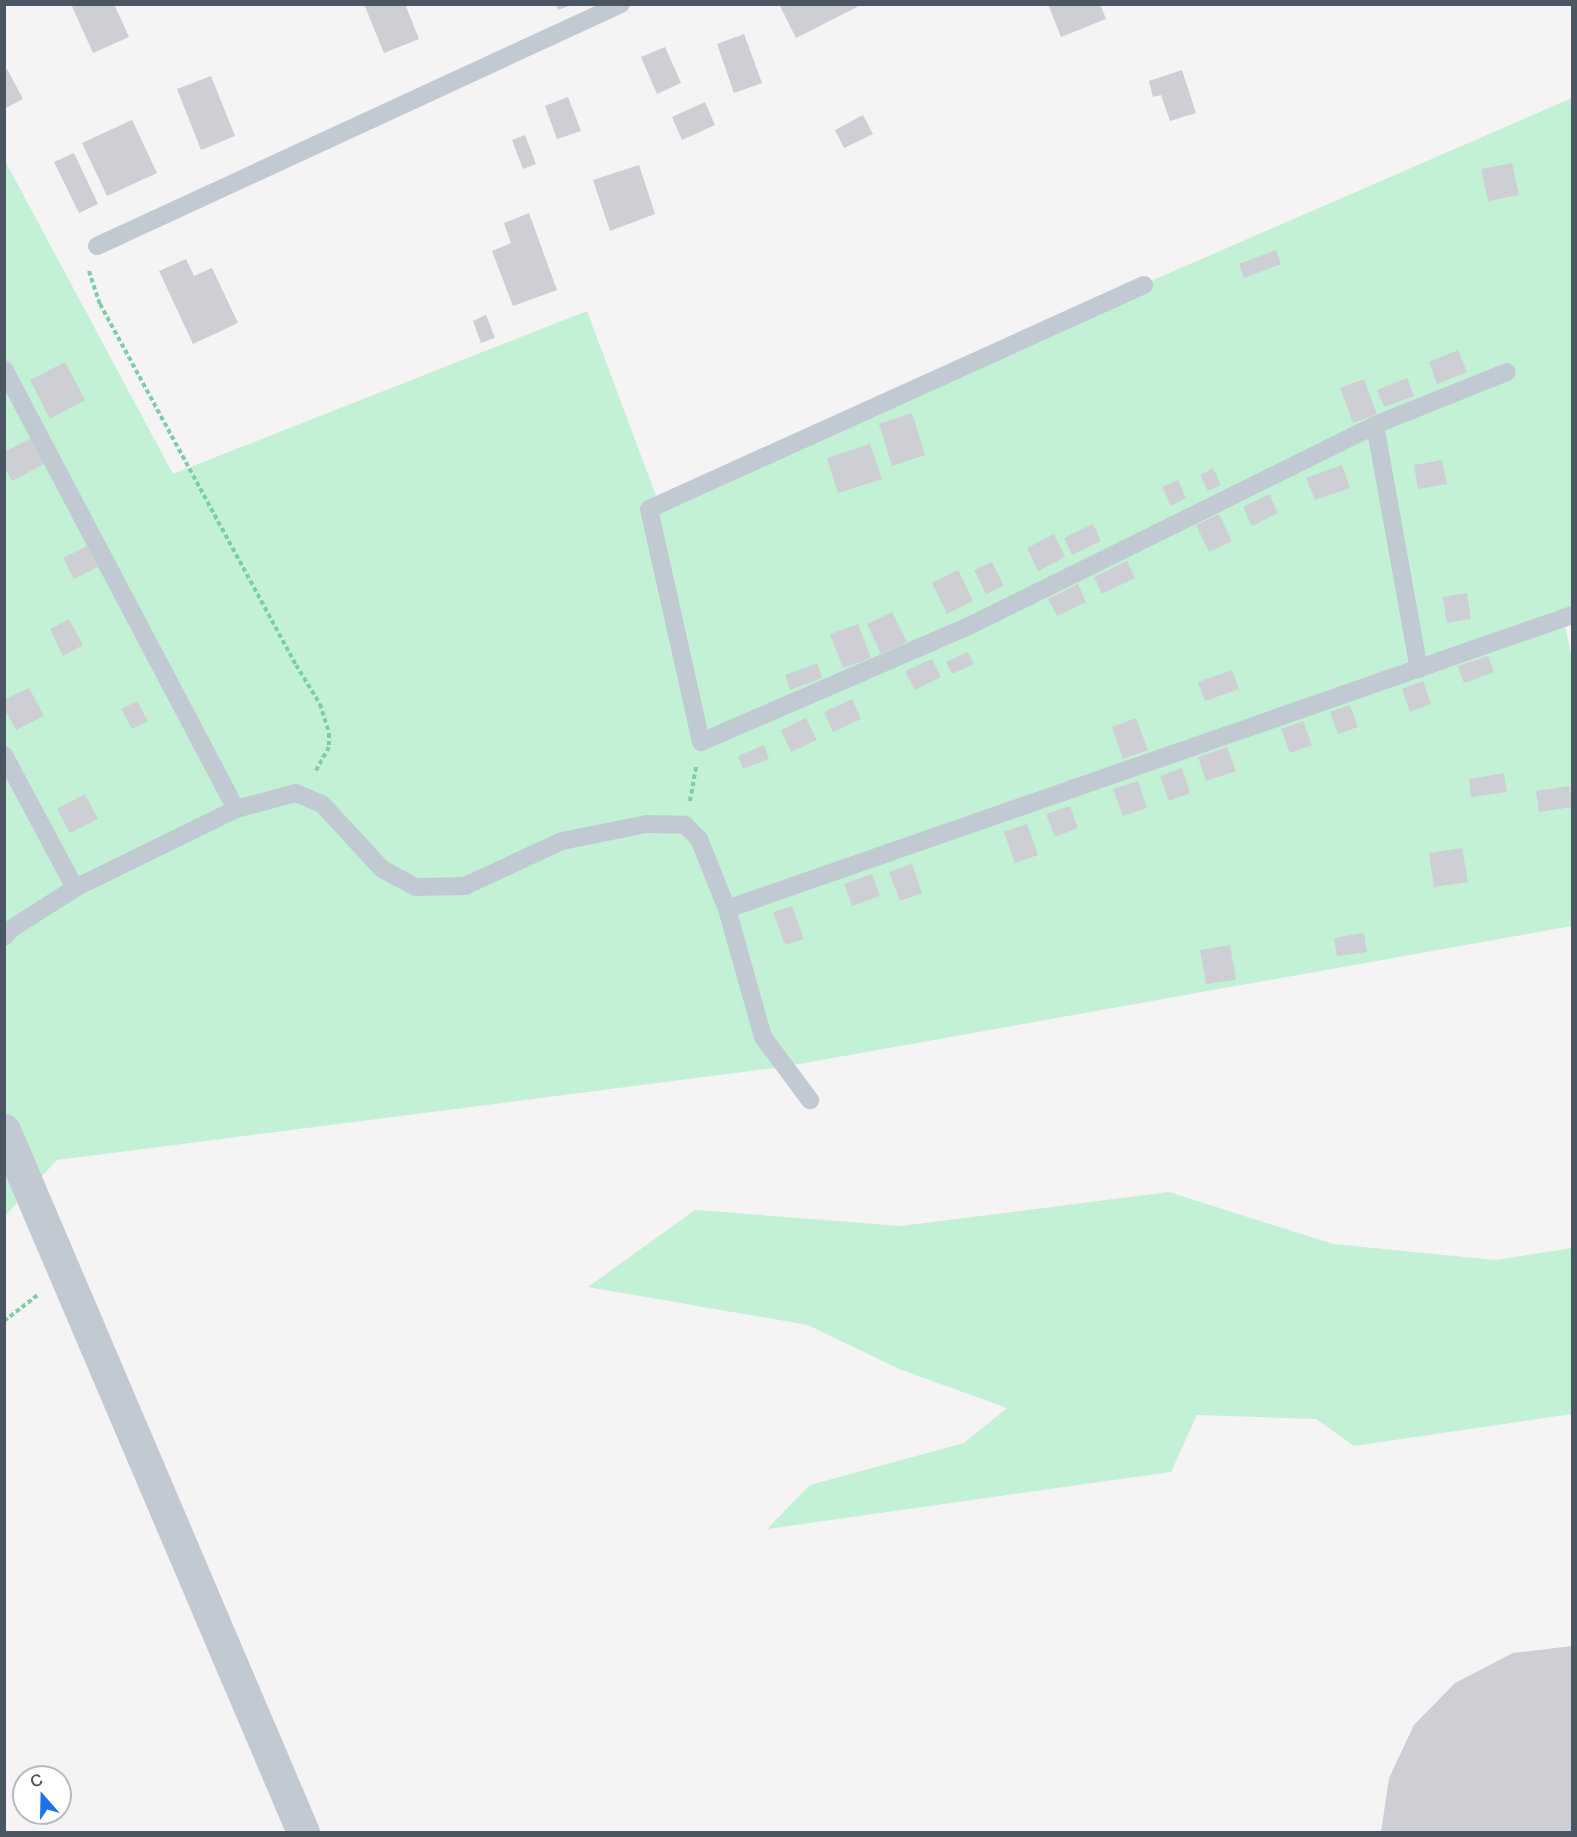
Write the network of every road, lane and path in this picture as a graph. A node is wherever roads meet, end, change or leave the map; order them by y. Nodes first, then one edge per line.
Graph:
1 (621, 4) edge
2 (97, 246) joint
3 (1143, 285) dead end
4 (4, 369) edge
5 (1507, 372) dead end
6 (1375, 424) junction
7 (1572, 615) edge
8 (1419, 669) junction
9 (701, 742) junction
10 (4, 755) edge
11 (296, 793) junction
12 (236, 809) junction
13 (685, 825) junction
14 (75, 888) junction
15 (727, 909) junction
16 (4, 937) edge
17 (810, 1100) dead end
18 (4, 1130) edge
19 (67, 1275) junction
20 (4, 1321) edge
21 (303, 1833) edge

1 - 2 lane
2 - 11 path
3 - 9 lane
4 - 12 lane
5 - 6 lane
6 - 8 lane
6 - 9 lane
7 - 8 lane
8 - 15 lane
9 - 13 path
10 - 14 lane
11 - 12 lane
11 - 13 lane
12 - 14 lane
13 - 15 lane
14 - 16 lane
15 - 17 lane
18 - 19 street
19 - 20 path
19 - 21 street

